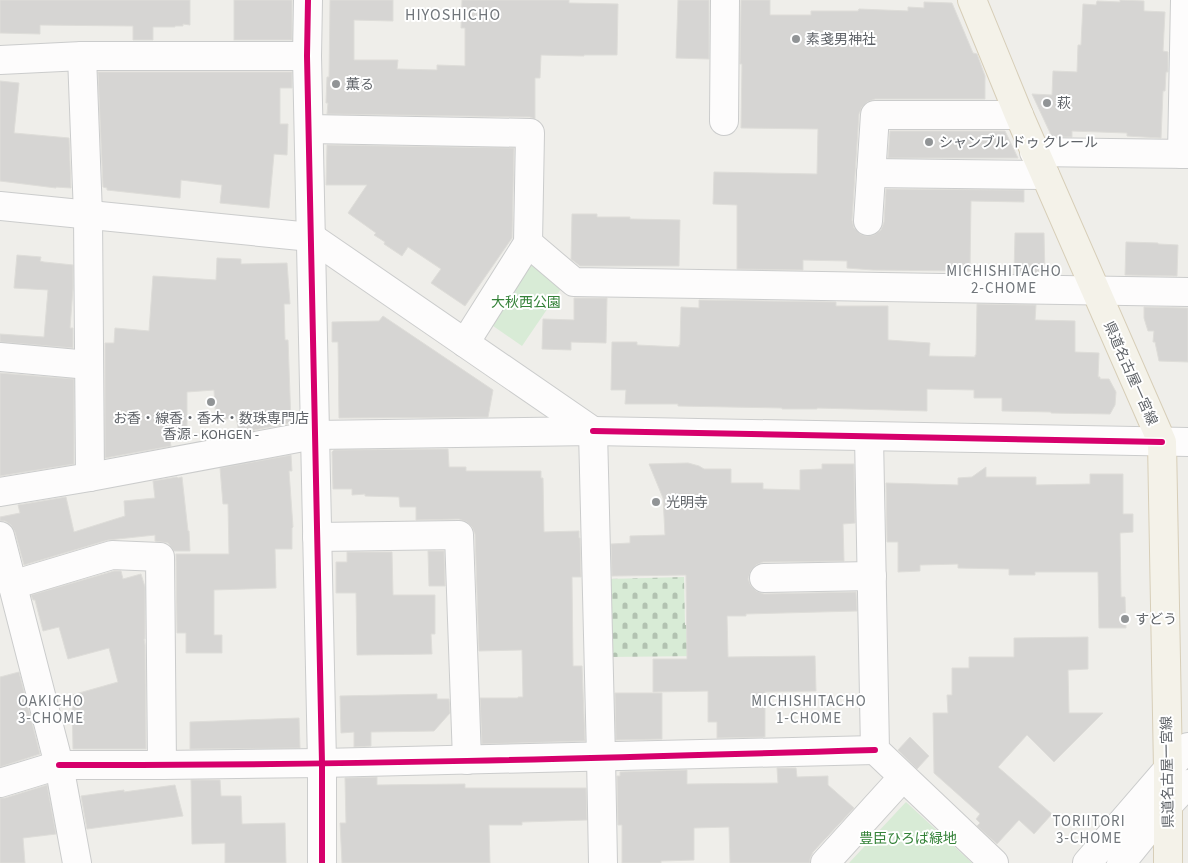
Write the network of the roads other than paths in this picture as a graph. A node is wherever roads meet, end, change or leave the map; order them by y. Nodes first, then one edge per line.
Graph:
1 (308, 0) edge
2 (725, 0) edge
3 (972, 0) edge
4 (1185, 0) edge
5 (82, 56) junction
6 (307, 56) junction
7 (0, 60) edge
8 (1019, 115) junction
9 (724, 121) dead end
10 (309, 129) junction
11 (1185, 154) edge
12 (1040, 163) junction
13 (871, 173) junction
14 (0, 206) edge
15 (88, 215) junction
16 (868, 221) dead end
17 (311, 237) junction
18 (528, 243) junction
19 (1095, 291) junction
20 (1188, 292) edge
21 (464, 343) junction
22 (0, 357) edge
23 (89, 365) junction
24 (593, 431) junction
25 (314, 435) junction
26 (869, 437) junction
27 (1175, 442) edge
28 (90, 477) junction
29 (0, 492) edge
30 (0, 536) edge
31 (317, 537) junction
32 (872, 576) junction
33 (764, 578) dead end
34 (12, 585) junction
35 (1188, 746) edge
36 (875, 750) junction
37 (601, 757) junction
38 (467, 760) junction
39 (322, 763) junction
40 (59, 765) junction
41 (162, 765) junction
42 (1178, 776) edge
43 (903, 777) junction
44 (0, 783) edge
45 (1168, 805) junction
46 (77, 863) edge
47 (322, 863) edge
48 (603, 863) edge
49 (825, 863) edge
50 (994, 863) edge
51 (1087, 863) edge
52 (1121, 863) edge
53 (1168, 863) edge

1 - 6 street
2 - 9 street
3 - 8 main road, 県道名古屋一宮線
4 - 11 street
5 - 6 street
5 - 7 street
5 - 15 street
6 - 10 street
8 - 12 main road, 県道名古屋一宮線
8 - 13 street
10 - 17 street
10 - 18 street
11 - 12 street
12 - 13 street
12 - 19 main road, 県道名古屋一宮線
13 - 16 street
14 - 15 street
15 - 17 street
15 - 23 street
17 - 21 street
17 - 25 street
18 - 19 street
18 - 21 street
19 - 20 street
19 - 27 main road, 県道名古屋一宮線
21 - 24 street
22 - 23 street
23 - 28 street
24 - 25 street
24 - 26 street
24 - 37 street
25 - 28 street
25 - 31 street
26 - 27 street
26 - 32 street
27 - 42 main road, 県道名古屋一宮線
28 - 29 street
30 - 34 street
31 - 38 street
31 - 39 street
32 - 33 street
32 - 36 street
34 - 40 street
34 - 41 street
35 - 42 street
36 - 37 street
36 - 43 street
37 - 38 street
37 - 48 street
38 - 39 street
39 - 41 street
39 - 47 street
40 - 41 street
40 - 44 street
40 - 46 street
42 - 45 main road, 県道名古屋一宮線
42 - 51 street
43 - 49 street
43 - 50 street
45 - 52 street
45 - 53 main road, 県道名古屋一宮線

